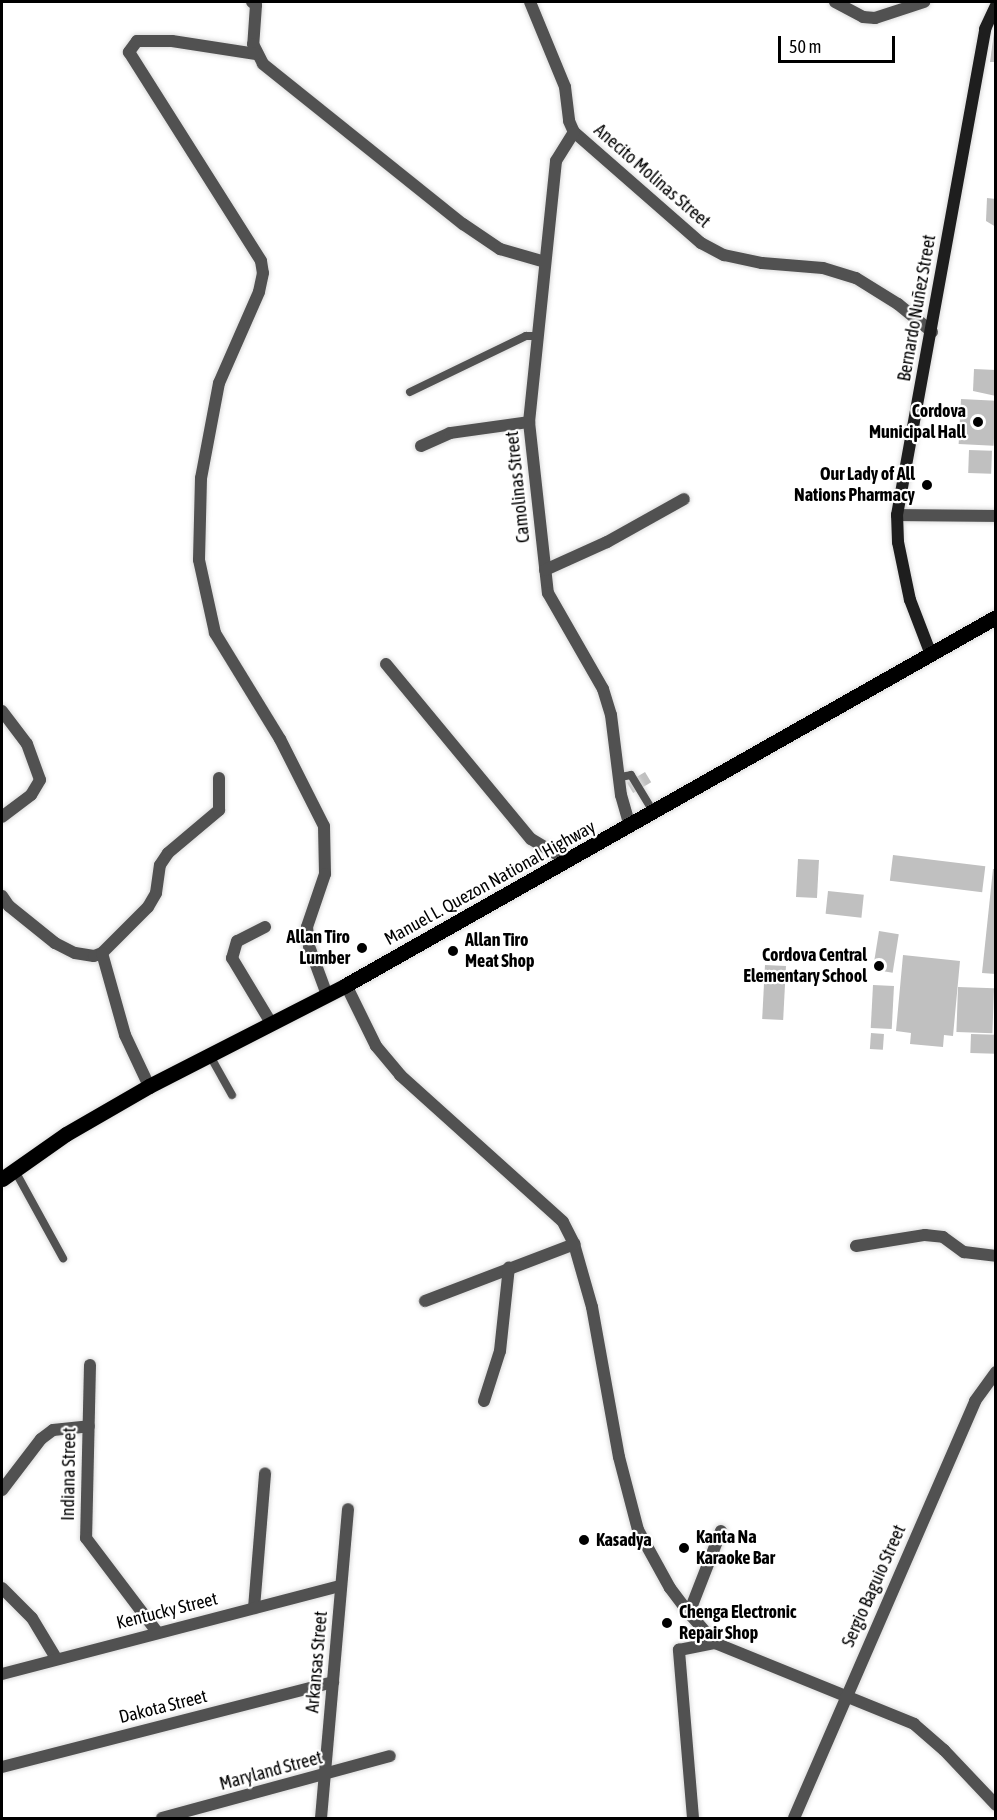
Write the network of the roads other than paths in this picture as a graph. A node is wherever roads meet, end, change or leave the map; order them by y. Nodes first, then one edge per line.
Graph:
1 (252, 2) edge
2 (530, 2) edge
3 (835, 2) edge
4 (924, 2) edge
5 (996, 5) edge
6 (256, 54) junction
7 (574, 132) junction
8 (545, 262) junction
9 (932, 332) junction
10 (539, 336) junction
11 (410, 392) dead end
12 (529, 422) junction
13 (421, 446) dead end
14 (684, 499) dead end
15 (897, 515) junction
16 (996, 516) edge
17 (546, 570) junction
18 (996, 617) edge
19 (930, 652) junction
20 (386, 664) dead end
21 (2, 711) edge
22 (620, 777) junction
23 (219, 778) dead end
24 (654, 813) junction
25 (2, 817) edge
26 (630, 827) junction
27 (568, 861) junction
28 (2, 896) edge
29 (265, 927) dead end
30 (102, 953) junction
31 (346, 985) junction
32 (327, 995) junction
33 (271, 1023) junction
34 (209, 1054) junction
35 (148, 1086) junction
36 (232, 1095) dead end
37 (14, 1169) junction
38 (2, 1179) edge
39 (574, 1244) junction
40 (856, 1246) dead end
41 (996, 1256) edge
42 (63, 1258) dead end
43 (509, 1266) junction
44 (425, 1301) dead end
45 (90, 1365) dead end
46 (996, 1372) edge
47 (484, 1401) dead end
48 (89, 1426) junction
49 (265, 1473) dead end
50 (2, 1490) edge
51 (348, 1509) dead end
52 (720, 1532) dead end
53 (341, 1586) junction
54 (2, 1588) edge
55 (254, 1608) junction
56 (689, 1613) junction
57 (157, 1632) junction
58 (715, 1643) junction
59 (56, 1658) junction
60 (2, 1674) edge
61 (333, 1683) junction
62 (844, 1697) junction
63 (390, 1756) dead end
64 (2, 1767) edge
65 (325, 1775) junction
66 (996, 1805) edge
67 (162, 1818) edge
68 (321, 1818) edge
69 (693, 1818) edge
70 (794, 1818) edge

1 - 6 street
2 - 7 street, Anecito Molinas Street
3 - 4 street
5 - 9 street, Bernardo Nuñez Street
6 - 8 street
6 - 32 street
7 - 8 street, Camolinas Street
7 - 9 street, Anecito Molinas Street
8 - 10 street, Camolinas Street
9 - 15 street, Bernardo Nuñez Street
10 - 11 lane
10 - 12 street, Camolinas Street
12 - 13 street
12 - 17 street, Camolinas Street
14 - 17 street
15 - 16 street
15 - 19 street, Bernardo Nuñez Street
17 - 22 street, Camolinas Street
18 - 19 main road, Manuel L. Quezon National Highway
19 - 24 main road, Manuel L. Quezon National Highway
20 - 27 street
21 - 25 street
22 - 24 lane
22 - 26 street, Camolinas Street
23 - 30 street
24 - 26 main road, Manuel L. Quezon National Highway
26 - 27 main road, Manuel L. Quezon National Highway
27 - 31 main road, Manuel L. Quezon National Highway
28 - 30 street
29 - 33 street
30 - 35 street
31 - 32 main road, Manuel L. Quezon National Highway
31 - 39 street
32 - 33 main road, Manuel L. Quezon National Highway
33 - 34 main road, Manuel L. Quezon National Highway
34 - 35 main road, Manuel L. Quezon National Highway
34 - 36 lane
35 - 37 main road, Manuel L. Quezon National Highway
37 - 38 main road, Manuel L. Quezon National Highway
37 - 42 lane
39 - 43 street
39 - 56 street
40 - 41 street
43 - 44 street
43 - 47 street
45 - 48 street, Indiana Street
46 - 62 street, Sergio Baguio Street
48 - 50 street
48 - 57 street, Indiana Street
49 - 55 street
51 - 53 street, Arkansas Street
52 - 56 street
53 - 55 street, Kentucky Street
53 - 61 street, Arkansas Street
54 - 59 street
55 - 57 street, Kentucky Street
56 - 58 street
57 - 59 street, Kentucky Street
58 - 62 street
58 - 69 street
59 - 60 street, Kentucky Street
61 - 64 street, Dakota Street
61 - 65 street, Arkansas Street
62 - 66 street
62 - 70 street, Sergio Baguio Street
63 - 65 street, Maryland Street
65 - 67 street, Maryland Street
65 - 68 street, Arkansas Street

